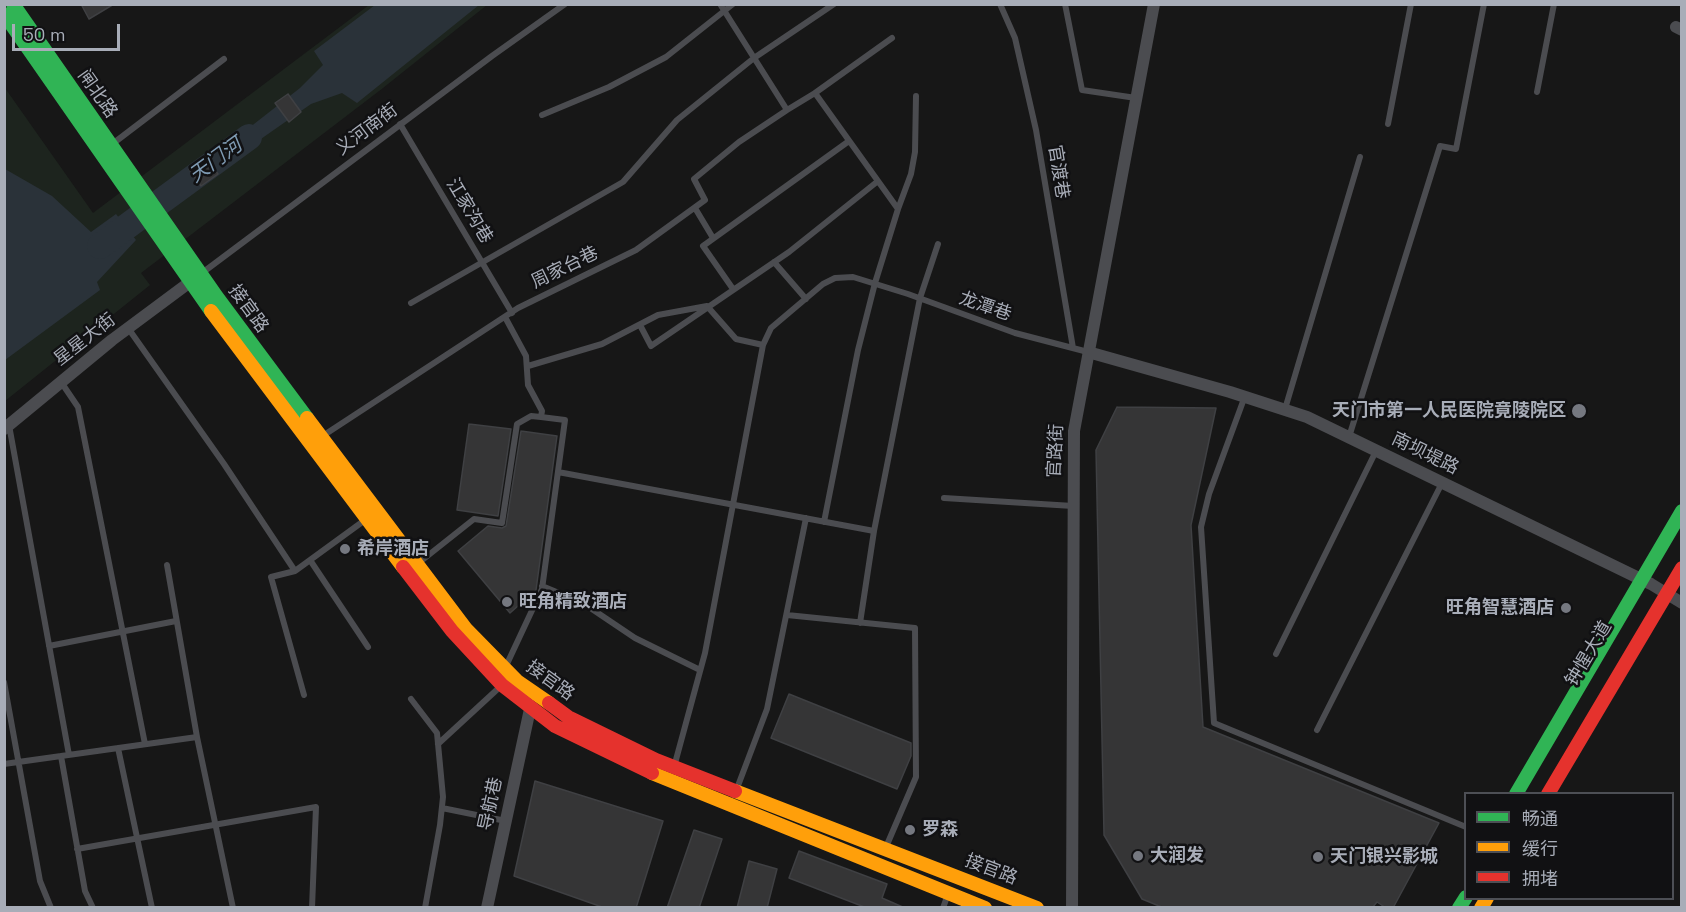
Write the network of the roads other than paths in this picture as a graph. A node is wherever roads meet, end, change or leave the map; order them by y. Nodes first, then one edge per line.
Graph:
1 (13, 4) edge
2 (565, 4) edge
3 (733, 4) edge
4 (834, 4) edge
5 (1000, 4) edge
6 (1065, 4) edge
7 (1154, 4) edge
8 (1411, 4) edge
9 (1484, 4) edge
10 (1554, 4) edge
11 (722, 8) edge
12 (4, 14) edge
13 (892, 38) dead end
14 (754, 58) junction
15 (224, 59) dead end
16 (1537, 92) dead end
17 (814, 93) junction
18 (916, 96) dead end
19 (1136, 98) junction
20 (786, 110) junction
21 (542, 115) dead end
22 (400, 124) junction
23 (1388, 124) dead end
24 (849, 141) junction
25 (111, 146) junction
26 (1360, 157) dead end
27 (125, 179) junction
28 (878, 181) junction
29 (695, 208) junction
30 (898, 209) junction
31 (713, 238) junction
32 (938, 244) dead end
33 (482, 261) junction
34 (774, 262) junction
35 (195, 278) junction
36 (874, 283) junction
37 (733, 289) junction
38 (920, 298) junction
39 (806, 299) junction
40 (411, 303) dead end
41 (707, 306) junction
42 (512, 313) junction
43 (505, 317) junction
44 (640, 325) junction
45 (128, 328) junction
46 (763, 345) junction
47 (1073, 348) junction
48 (1088, 352) junction
49 (528, 366) junction
50 (61, 382) junction
51 (1245, 396) junction
52 (1285, 409) junction
53 (541, 417) junction
54 (7, 427) edge
55 (1349, 437) junction
56 (321, 438) junction
57 (1377, 450) junction
58 (558, 472) junction
59 (1442, 483) junction
60 (944, 498) dead end
61 (733, 504) junction
62 (1073, 506) junction
63 (1682, 511) edge
64 (806, 518) junction
65 (366, 520) junction
66 (824, 522) junction
67 (874, 531) junction
68 (1682, 532) edge
69 (310, 560) junction
70 (166, 565) dead end
71 (415, 565) junction
72 (1682, 568) edge
73 (295, 571) junction
74 (1646, 582) junction
75 (542, 586) junction
76 (1676, 596) edge
77 (787, 615) junction
78 (176, 621) junction
79 (860, 623) junction
80 (123, 632) junction
81 (49, 646) junction
82 (368, 647) dead end
83 (1276, 654) dead end
84 (505, 670) junction
85 (700, 670) junction
86 (4, 682) edge
87 (502, 685) junction
88 (304, 695) dead end
89 (411, 699) dead end
90 (530, 709) junction
91 (1317, 730) dead end
92 (197, 737) junction
93 (145, 744) junction
94 (438, 744) junction
95 (118, 748) junction
96 (69, 755) junction
97 (61, 756) junction
98 (20, 762) junction
99 (4, 764) edge
100 (674, 767) junction
101 (736, 792) junction
102 (1517, 792) edge
103 (1528, 792) edge
104 (1549, 792) edge
105 (1561, 792) edge
106 (442, 808) junction
107 (506, 821) junction
108 (215, 825) junction
109 (1464, 826) edge
110 (137, 838) junction
111 (77, 849) junction
112 (885, 849) junction
113 (949, 893) junction
114 (51, 908) edge
115 (93, 908) edge
116 (152, 908) edge
117 (233, 908) edge
118 (312, 908) edge
119 (425, 908) edge
120 (487, 908) edge
121 (943, 908) edge
122 (986, 908) edge
123 (1037, 908) edge
124 (1072, 908) edge

1 - 25 main road, 闸北路
2 - 22 lane, 义河南街
3 - 11 lane
4 - 14 lane
5 - 47 lane, 官渡巷
6 - 19 lane
7 - 19 street, 官路街
8 - 23 lane
9 - 55 lane
10 - 16 lane
11 - 14 lane
11 - 21 lane
12 - 27 main road, 闸北路
13 - 17 lane
14 - 20 lane
14 - 33 lane
15 - 25 lane
17 - 20 lane
17 - 24 lane
18 - 30 lane
19 - 48 street, 官路街
20 - 29 lane
22 - 33 lane, 江家沟巷
22 - 35 lane, 义河南街
24 - 28 lane
24 - 31 lane
25 - 27 main road, 闸北路
26 - 52 lane
27 - 35 main road
28 - 30 lane
28 - 34 lane
29 - 31 lane
29 - 42 lane, 周家台巷
30 - 36 lane
31 - 37 lane
32 - 38 lane
33 - 40 lane
33 - 42 lane, 江家沟巷
34 - 37 lane
34 - 39 lane
35 - 45 street, 星星大街
35 - 56 main road, 接官路
35 - 65 main road, 接官路
36 - 38 lane, 龙潭巷
36 - 39 lane, 龙潭巷
36 - 66 lane
37 - 41 lane
38 - 47 lane, 龙潭巷
38 - 67 lane
39 - 46 lane, 龙潭巷
41 - 44 lane
41 - 44 lane
41 - 46 lane
42 - 43 lane, 周家台巷
43 - 49 lane
43 - 56 lane, 周家台巷
44 - 49 lane
45 - 50 street, 星星大街
45 - 73 lane
46 - 61 lane
47 - 48 lane, 龙潭巷
48 - 51 street, 南坝堤路
48 - 62 street, 官路街
49 - 53 lane
50 - 54 street, 星星大街
50 - 80 lane
51 - 52 street, 南坝堤路
51 - 109 lane
52 - 55 street, 南坝堤路
53 - 58 lane
53 - 71 lane
54 - 81 lane
55 - 57 street, 南坝堤路
56 - 71 main road, 接官路
57 - 59 street, 南坝堤路
57 - 83 lane
58 - 61 lane
58 - 75 lane
59 - 74 street, 南坝堤路
59 - 91 lane
60 - 62 lane
61 - 64 lane
61 - 85 lane
62 - 124 street, 官路街
63 - 74 main road
64 - 66 lane
64 - 77 lane
65 - 69 lane
65 - 87 main road, 接官路
66 - 67 lane
67 - 79 lane
68 - 74 main road, 钟惺大道
69 - 73 lane
69 - 82 lane
70 - 78 lane
71 - 84 main road, 接官路
72 - 76 main road, 钟惺大道
73 - 88 lane
74 - 76 street, 南坝堤路
74 - 102 main road
74 - 103 main road, 钟惺大道
75 - 84 lane
75 - 85 lane
76 - 104 main road, 钟惺大道
76 - 105 main road
77 - 79 lane
77 - 101 lane
78 - 80 lane
78 - 92 lane
79 - 112 lane
80 - 81 lane
80 - 93 lane
81 - 96 lane
84 - 100 main road, 接官路
85 - 100 lane
86 - 98 lane
87 - 90 main road, 接官路
87 - 94 lane
89 - 94 lane
90 - 107 street, 导航巷
90 - 113 main road, 接官路
92 - 93 lane
92 - 108 lane
93 - 95 lane
94 - 106 lane
95 - 96 lane
95 - 110 lane
96 - 97 lane
97 - 98 lane
97 - 111 lane
98 - 99 lane
98 - 114 lane
100 - 101 main road, 接官路
101 - 112 main road, 接官路
106 - 107 lane
106 - 119 lane
107 - 120 street, 导航巷
108 - 110 lane
108 - 117 lane
108 - 118 lane
110 - 111 lane
110 - 116 lane
111 - 115 lane
112 - 123 main road, 接官路
113 - 121 lane
113 - 122 main road, 接官路

